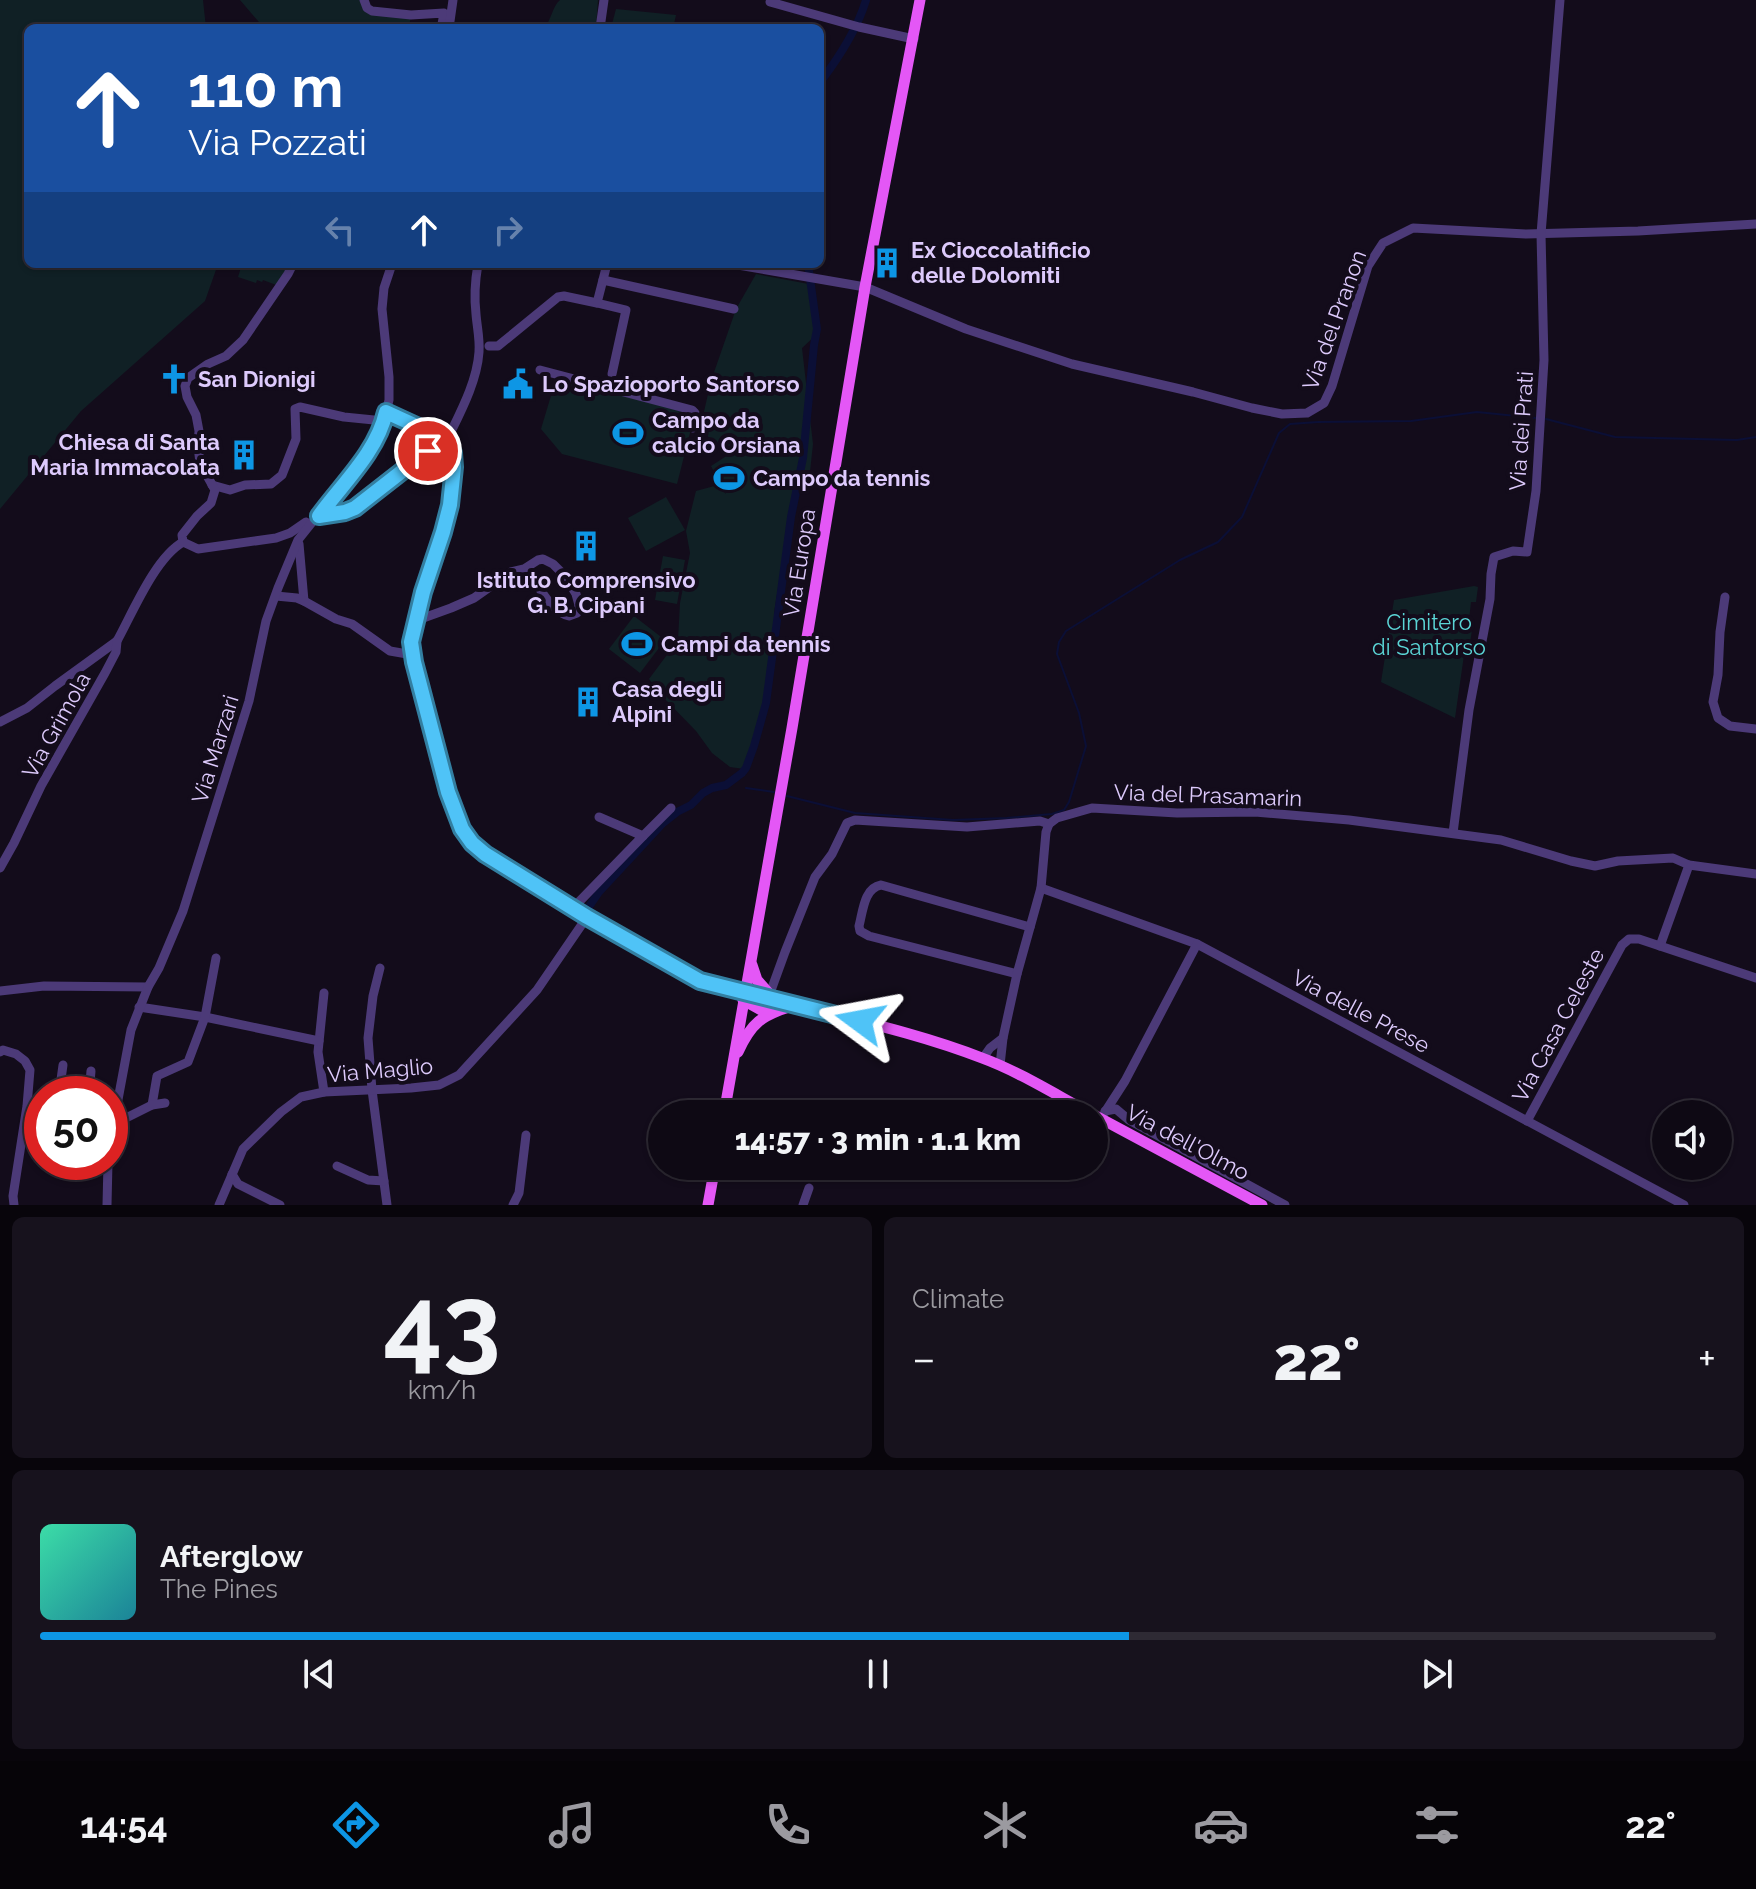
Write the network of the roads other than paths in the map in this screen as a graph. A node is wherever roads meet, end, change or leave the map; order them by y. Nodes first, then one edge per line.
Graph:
1 (364, 0) edge
2 (453, 0) edge
3 (604, 0) edge
4 (920, 0) edge
5 (1560, 0) edge
6 (770, 2) edge
7 (442, 24) edge
8 (447, 24) edge
9 (601, 24) edge
10 (914, 39) junction
11 (1756, 224) edge
12 (1541, 234) junction
13 (290, 268) edge
14 (391, 268) edge
15 (477, 268) edge
16 (606, 268) edge
17 (754, 268) edge
18 (798, 268) edge
19 (799, 276) junction
20 (603, 280) junction
21 (865, 287) junction
22 (597, 303) junction
23 (734, 309) dead end
24 (489, 346) dead end
25 (540, 370) dead end
26 (612, 374) dead end
27 (385, 417) junction
28 (693, 428) dead end
29 (444, 438) junction
30 (212, 485) junction
31 (329, 501) junction
32 (319, 516) junction
33 (298, 540) junction
34 (183, 542) junction
35 (524, 569) junction
36 (276, 596) junction
37 (1725, 597) dead end
38 (304, 601) junction
39 (415, 621) junction
40 (117, 641) junction
41 (413, 655) junction
42 (0, 722) edge
43 (1756, 729) edge
44 (671, 808) dead end
45 (599, 817) dead end
46 (1049, 824) junction
47 (1453, 833) junction
48 (643, 836) junction
49 (1689, 865) junction
50 (0, 868) edge
51 (1756, 874) edge
52 (1041, 888) junction
53 (573, 908) junction
54 (587, 917) junction
55 (1030, 927) junction
56 (1197, 944) junction
57 (1660, 946) junction
58 (751, 957) junction
59 (216, 958) dead end
60 (380, 968) dead end
61 (1017, 974) junction
62 (1756, 978) edge
63 (148, 987) junction
64 (0, 991) edge
65 (324, 993) dead end
66 (744, 996) junction
67 (774, 1003) junction
68 (139, 1007) junction
69 (205, 1017) junction
70 (1003, 1038) junction
71 (319, 1041) junction
72 (1, 1049) edge
73 (983, 1058) junction
74 (63, 1065) dead end
75 (1000, 1065) junction
76 (732, 1067) junction
77 (91, 1071) dead end
78 (61, 1076) edge
79 (91, 1076) edge
80 (122, 1076) edge
81 (1121, 1087) junction
82 (372, 1090) junction
83 (324, 1092) junction
84 (726, 1100) edge
85 (1070, 1100) edge
86 (1108, 1102) edge
87 (165, 1103) dead end
88 (152, 1105) junction
89 (1108, 1110) edge
90 (1120, 1113) junction
91 (128, 1116) edge
92 (1108, 1121) edge
93 (1527, 1121) junction
94 (1116, 1127) junction
95 (526, 1135) dead end
96 (337, 1166) dead end
97 (232, 1174) junction
98 (108, 1180) edge
99 (712, 1180) edge
100 (384, 1181) junction
101 (809, 1188) dead end
102 (14, 1205) edge
103 (107, 1205) edge
104 (219, 1205) edge
105 (280, 1205) edge
106 (387, 1205) edge
107 (513, 1205) edge
108 (708, 1205) edge
109 (803, 1205) edge
110 (1262, 1205) edge
111 (1285, 1205) edge
112 (1684, 1205) edge

1 - 7 street
2 - 8 street
3 - 9 street
4 - 10 main road, Via Europa
5 - 12 street, Via dei Prati
6 - 10 street
10 - 21 main road, Via Europa
11 - 12 street, Via del Pranon
12 - 21 street, Via del Pranon
12 - 47 street, Via dei Prati
13 - 30 street
14 - 27 street
15 - 29 street
16 - 20 street
17 - 19 street
18 - 19 street
19 - 21 street
20 - 22 street
20 - 23 street
21 - 58 main road, Via Europa
22 - 24 street
22 - 26 street
25 - 28 street
27 - 29 street
27 - 30 street
27 - 31 street
29 - 32 street
29 - 39 street
30 - 34 street, Via Grimola
31 - 32 street, Via Marzari
31 - 34 street
32 - 33 street, Via Marzari
33 - 36 street, Via Marzari
33 - 38 street
34 - 40 street, Via Grimola
35 - 35 street
35 - 39 street
36 - 38 street
36 - 63 street, Via Marzari
37 - 43 street
38 - 41 street
39 - 41 street
40 - 42 street
40 - 50 street, Via Grimola
41 - 53 street
44 - 48 street
45 - 48 street
46 - 47 street, Via del Prasamarin
46 - 52 street
46 - 67 street, Via del Prasamarin
47 - 49 street, Via del Prasamarin
48 - 53 street
49 - 51 street, Via del Prasamarin
49 - 57 street
52 - 55 street
52 - 56 street, Via delle Prese
53 - 54 street
54 - 66 street
54 - 82 street, Via Maglio
55 - 61 street
55 - 61 street
56 - 81 street
56 - 93 street, Via delle Prese
57 - 62 street, Via Casa Celeste
57 - 93 street, Via Casa Celeste
58 - 66 main road, Via Europa
58 - 67 main road
59 - 69 street
60 - 82 street
61 - 70 street
63 - 64 street
63 - 68 street, Via Marzari
65 - 71 street
66 - 67 main road
66 - 76 main road, Via Europa
67 - 73 main road, Via dell'Olmo
67 - 76 main road
68 - 69 street
68 - 80 street, Via Marzari
69 - 71 street
69 - 88 street
70 - 73 street
70 - 75 street
71 - 83 street
72 - 102 street
73 - 75 main road, Via dell'Olmo
74 - 78 street
75 - 85 main road, Via dell'Olmo
76 - 84 main road, Via Europa
77 - 79 street
81 - 86 street
81 - 90 street
82 - 83 street, Via Maglio
82 - 100 street
83 - 97 street, Via Maglio
87 - 88 street
88 - 91 street
89 - 90 street
90 - 94 street
90 - 111 street, Via dell'Olmo
92 - 94 main road, Via dell'Olmo
93 - 112 street, Via delle Prese
94 - 110 main road, Via dell'Olmo
95 - 107 street
96 - 100 street
97 - 104 street, Via Maglio
97 - 105 street
98 - 103 street
99 - 108 main road
100 - 106 street
101 - 109 street

